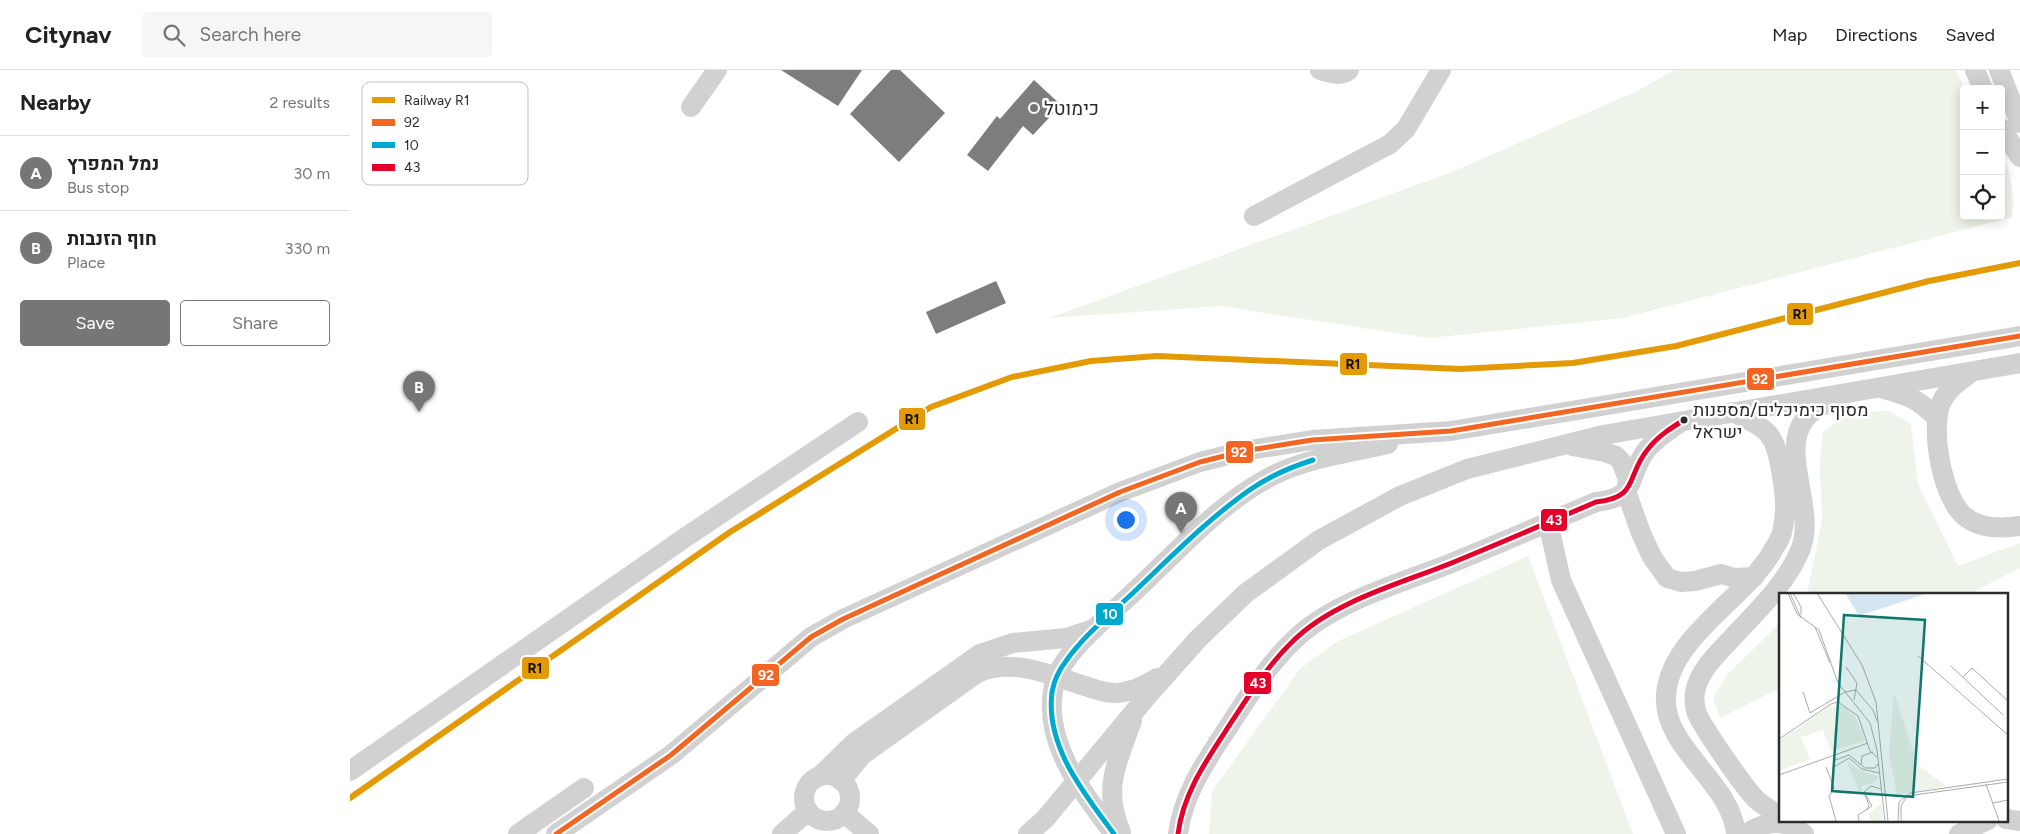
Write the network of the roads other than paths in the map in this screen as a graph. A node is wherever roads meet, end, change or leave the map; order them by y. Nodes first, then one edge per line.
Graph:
1 (717, 70) edge
2 (1320, 70) edge
3 (1349, 70) edge
4 (1441, 70) edge
5 (1975, 70) edge
6 (1999, 70) edge
7 (1981, 85) edge
8 (691, 107) dead end
9 (2020, 124) edge
10 (2002, 130) edge
11 (2020, 157) edge
12 (1254, 216) dead end
13 (2020, 336) edge
14 (2020, 363) edge
15 (1970, 372) junction
16 (1878, 388) junction
17 (1845, 393) junction
18 (1734, 412) junction
19 (1936, 417) junction
20 (1684, 420) junction
21 (858, 422) dead end
22 (1451, 431) junction
23 (1566, 445) junction
24 (1626, 492) junction
25 (1548, 522) junction
26 (2017, 524) edge
27 (1710, 576) junction
28 (1754, 576) junction
29 (1720, 611) junction
30 (1096, 628) junction
31 (1170, 671) junction
32 (1056, 677) junction
33 (1136, 709) junction
34 (350, 771) edge
35 (820, 776) junction
36 (842, 781) junction
37 (1076, 781) junction
38 (584, 788) dead end
39 (808, 811) junction
40 (844, 813) junction
41 (1779, 815) edge
42 (1984, 822) edge
43 (1796, 828) edge
44 (518, 834) edge
45 (556, 834) edge
46 (782, 834) edge
47 (869, 834) edge
48 (1028, 834) edge
49 (1114, 834) edge
50 (1122, 834) edge
51 (1178, 834) edge
52 (1676, 834) edge
53 (1736, 834) edge
54 (1746, 834) edge
55 (1959, 834) edge

1 - 8 street
2 - 3 street
4 - 12 street
5 - 7 street
6 - 9 street
10 - 11 street
13 - 22 street
14 - 15 street
15 - 16 street
15 - 19 street
16 - 17 street
16 - 19 street
17 - 18 street
17 - 41 street
18 - 20 street
18 - 28 street
19 - 26 street
20 - 23 street
20 - 24 street
21 - 34 street
22 - 30 street
22 - 45 street
23 - 24 street
23 - 31 street
24 - 25 street
24 - 27 street
25 - 51 street
25 - 52 street
27 - 28 street
27 - 29 street
28 - 29 street
29 - 53 street
30 - 32 street
30 - 35 street
31 - 32 street
31 - 33 street
32 - 36 street
32 - 37 street
33 - 37 street
33 - 50 street
35 - 36 street
35 - 39 street
36 - 40 street
37 - 48 street
37 - 49 street
38 - 44 street
39 - 40 street
39 - 46 street
40 - 47 street
42 - 55 street
43 - 54 street

